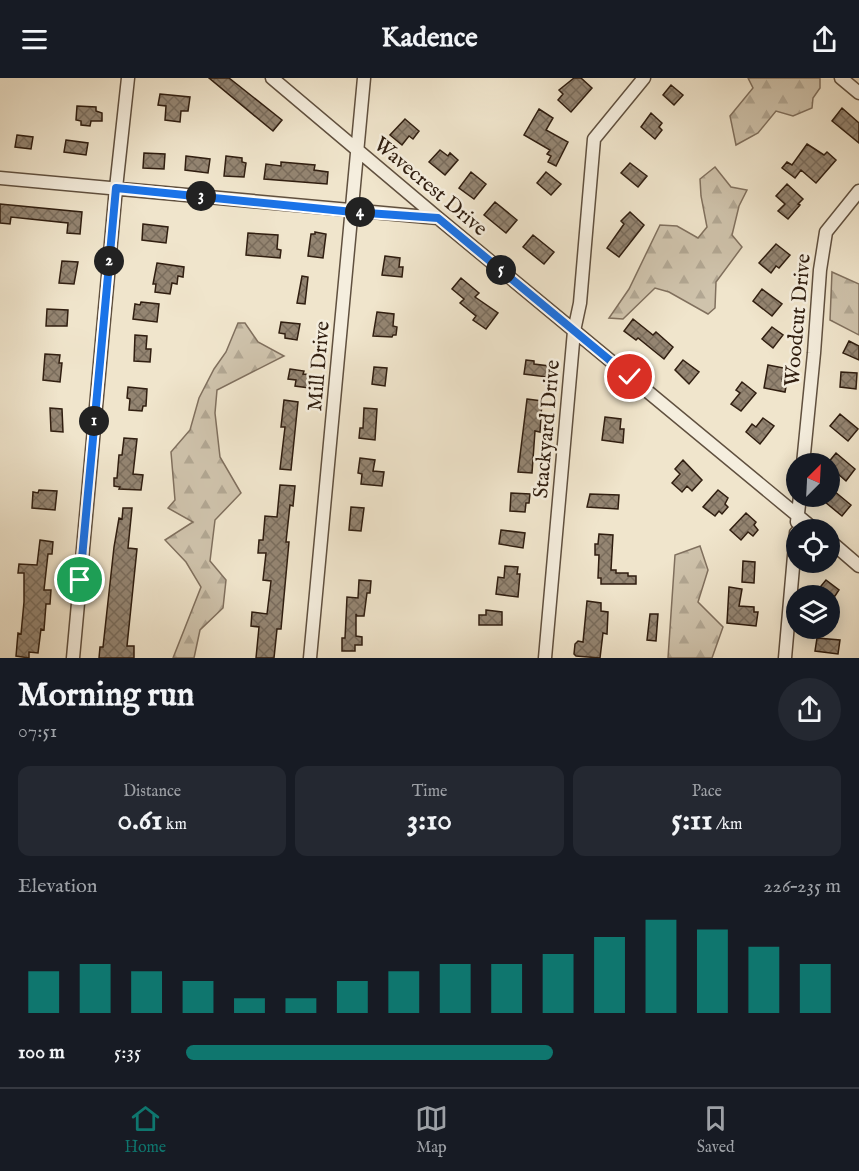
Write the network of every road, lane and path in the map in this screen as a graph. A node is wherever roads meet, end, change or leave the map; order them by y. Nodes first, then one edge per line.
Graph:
1 (128, 78) edge
2 (272, 78) edge
3 (364, 78) edge
4 (644, 78) edge
5 (842, 78) edge
6 (859, 93) edge
7 (358, 149) junction
8 (0, 178) edge
9 (116, 188) junction
10 (859, 191) edge
11 (353, 212) junction
12 (438, 218) junction
13 (574, 331) junction
14 (804, 453) edge
15 (799, 507) edge
16 (798, 516) junction
17 (798, 519) edge
18 (802, 519) edge
19 (840, 550) edge
20 (859, 566) edge
21 (793, 573) edge
22 (73, 658) edge
23 (310, 658) edge
24 (545, 658) edge
25 (785, 658) edge

1 - 9 street
2 - 7 street, Wavecrest Drive
3 - 7 street, Mill Drive
4 - 13 street, Stackyard Drive
5 - 6 street
7 - 11 street, Mill Drive
7 - 12 street, Wavecrest Drive
8 - 9 street
9 - 11 street
9 - 22 street
10 - 14 street, Woodcut Drive
11 - 12 street
11 - 23 street, Mill Drive
12 - 13 street, Wavecrest Drive
13 - 16 street, Wavecrest Drive
13 - 24 street, Stackyard Drive
15 - 16 street
16 - 17 street
16 - 18 street, Wavecrest Drive
19 - 20 street
21 - 25 street

